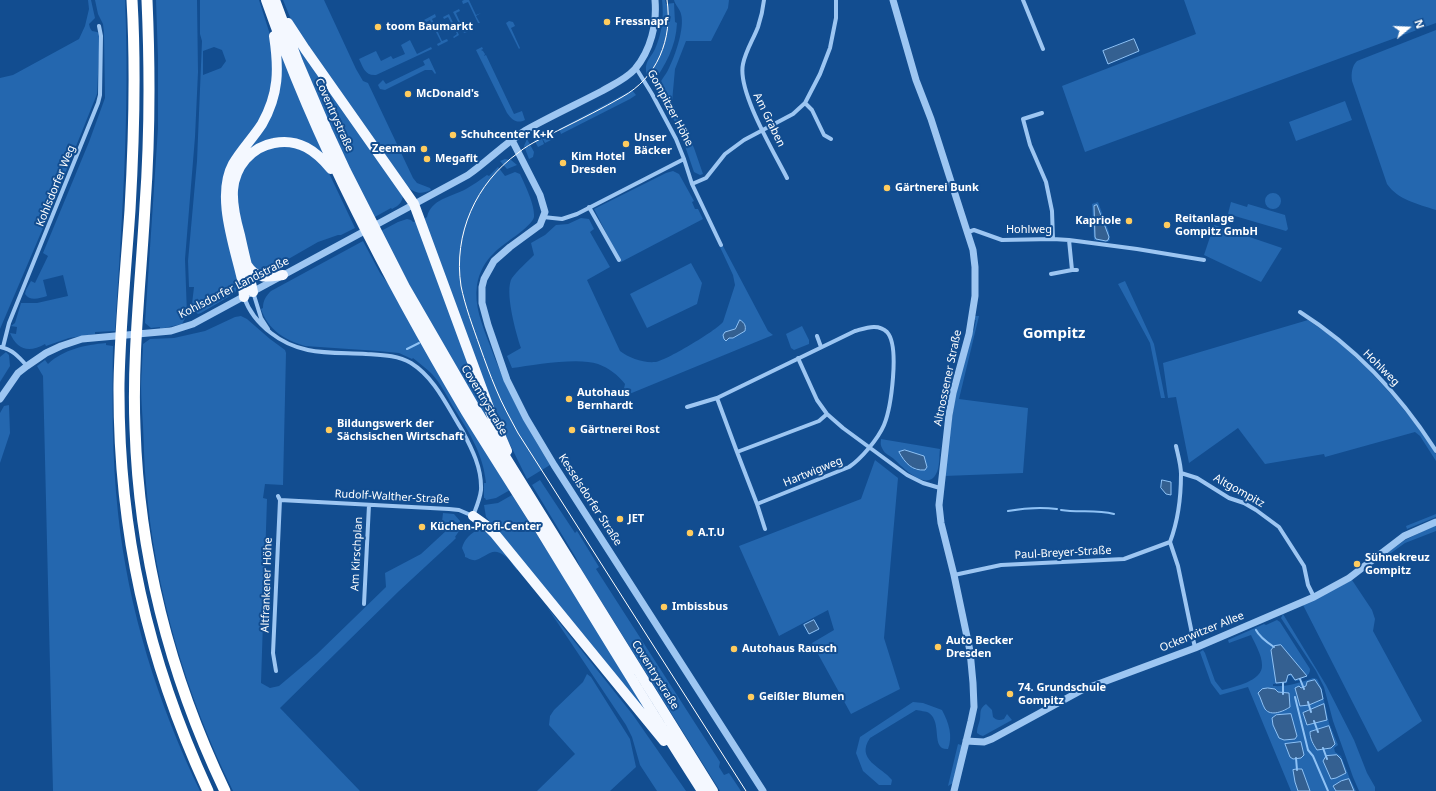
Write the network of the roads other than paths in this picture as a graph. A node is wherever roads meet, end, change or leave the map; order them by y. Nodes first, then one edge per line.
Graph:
1 (132, 0) edge
2 (147, 0) edge
3 (266, 0) edge
4 (655, 0) edge
5 (764, 0) edge
6 (836, 0) edge
7 (892, 0) edge
8 (1023, 0) edge
9 (276, 3) edge
10 (271, 16) junction
11 (99, 26) dead end
12 (1043, 49) dead end
13 (636, 68) junction
14 (805, 103) junction
15 (1042, 113) dead end
16 (763, 130) junction
17 (831, 139) dead end
18 (512, 140) junction
19 (684, 158) junction
20 (339, 178) junction
21 (788, 178) dead end
22 (692, 184) junction
23 (414, 204) junction
24 (589, 207) junction
25 (544, 217) junction
26 (968, 232) junction
27 (1053, 239) junction
28 (1069, 240) junction
29 (721, 245) dead end
30 (619, 260) dead end
31 (1204, 260) dead end
32 (247, 265) junction
33 (1051, 274) dead end
34 (284, 275) junction
35 (253, 292) junction
36 (244, 297) junction
37 (1300, 312) dead end
38 (271, 333) junction
39 (817, 336) dead end
40 (1, 347) edge
41 (821, 347) junction
42 (798, 358) junction
43 (27, 366) junction
44 (717, 398) junction
45 (0, 399) edge
46 (687, 407) dead end
47 (827, 414) junction
48 (1176, 446) dead end
49 (869, 447) junction
50 (1436, 451) edge
51 (737, 452) junction
52 (1181, 473) junction
53 (521, 482) junction
54 (940, 488) junction
55 (279, 498) joint
56 (757, 504) junction
57 (369, 505) junction
58 (473, 516) junction
59 (1436, 522) edge
60 (765, 529) dead end
61 (1170, 542) junction
62 (954, 575) junction
63 (1314, 597) junction
64 (364, 604) dead end
65 (1195, 648) junction
66 (276, 671) dead end
67 (966, 741) junction
68 (685, 765) junction
69 (208, 791) edge
70 (225, 791) edge
71 (702, 791) edge
72 (713, 791) edge
73 (763, 791) edge
74 (954, 791) edge

1 - 69 highway
2 - 70 highway
3 - 10 highway
4 - 13 street
5 - 16 street, Am Graben
6 - 14 street
7 - 26 street, Altnossener Straße
8 - 12 street
9 - 23 highway
9 - 53 highway, Coventrystraße
10 - 20 highway
10 - 36 highway
11 - 40 street, Kohlsdorfer Weg
13 - 18 street, Gompitzer Höhe
13 - 19 street, Gompitzer Höhe
14 - 16 street
14 - 17 street
15 - 27 street
16 - 21 street, Am Graben
16 - 22 street
18 - 23 street, Gompitzer Höhe
18 - 25 street
19 - 22 street
19 - 24 street, Gompitzer Höhe
20 - 32 highway
20 - 68 highway
22 - 29 street
23 - 34 street, Kohlsdorfer Landstraße
23 - 53 highway
24 - 25 street, Gompitzer Höhe
24 - 30 street
25 - 73 street, Kesselsdorfer Straße
26 - 27 street, Hohlweg
26 - 54 street, Altnossener Straße
27 - 28 street, Hohlweg
28 - 31 street, Hohlweg
28 - 33 street
32 - 34 highway
32 - 35 highway
34 - 35 street, Kohlsdorfer Landstraße
35 - 36 street, Kohlsdorfer Landstraße
35 - 38 street
36 - 38 street
36 - 43 street, Kohlsdorfer Landstraße
37 - 50 street, Hohlweg
38 - 58 street
39 - 41 street
40 - 43 street, Kohlsdorfer Weg
41 - 42 street
41 - 49 street, Hartwigweg
42 - 44 street
42 - 47 street
43 - 45 street, Kohlsdorfer Landstraße
44 - 46 street
44 - 51 street
47 - 49 street
47 - 51 street
48 - 52 street
49 - 54 street
49 - 56 street, Hartwigweg
51 - 56 street
52 - 61 street
52 - 63 street, Altgompitz
53 - 72 highway, Coventrystraße
54 - 62 street, Altnossener Straße
55 - 57 street, Rudolf-Walther-Straße
55 - 66 street, Altfrankener Höhe
56 - 60 street
57 - 58 street, Rudolf-Walther-Straße
57 - 64 street, Am Kirschplan
58 - 68 highway
59 - 63 street, Ockerwitzer Allee
61 - 62 street, Paul-Breyer-Straße
61 - 65 street
62 - 67 street, Altnossener Straße
63 - 65 street, Ockerwitzer Allee
65 - 67 street, Ockerwitzer Allee
67 - 74 street, Altnossener Straße
68 - 71 highway

